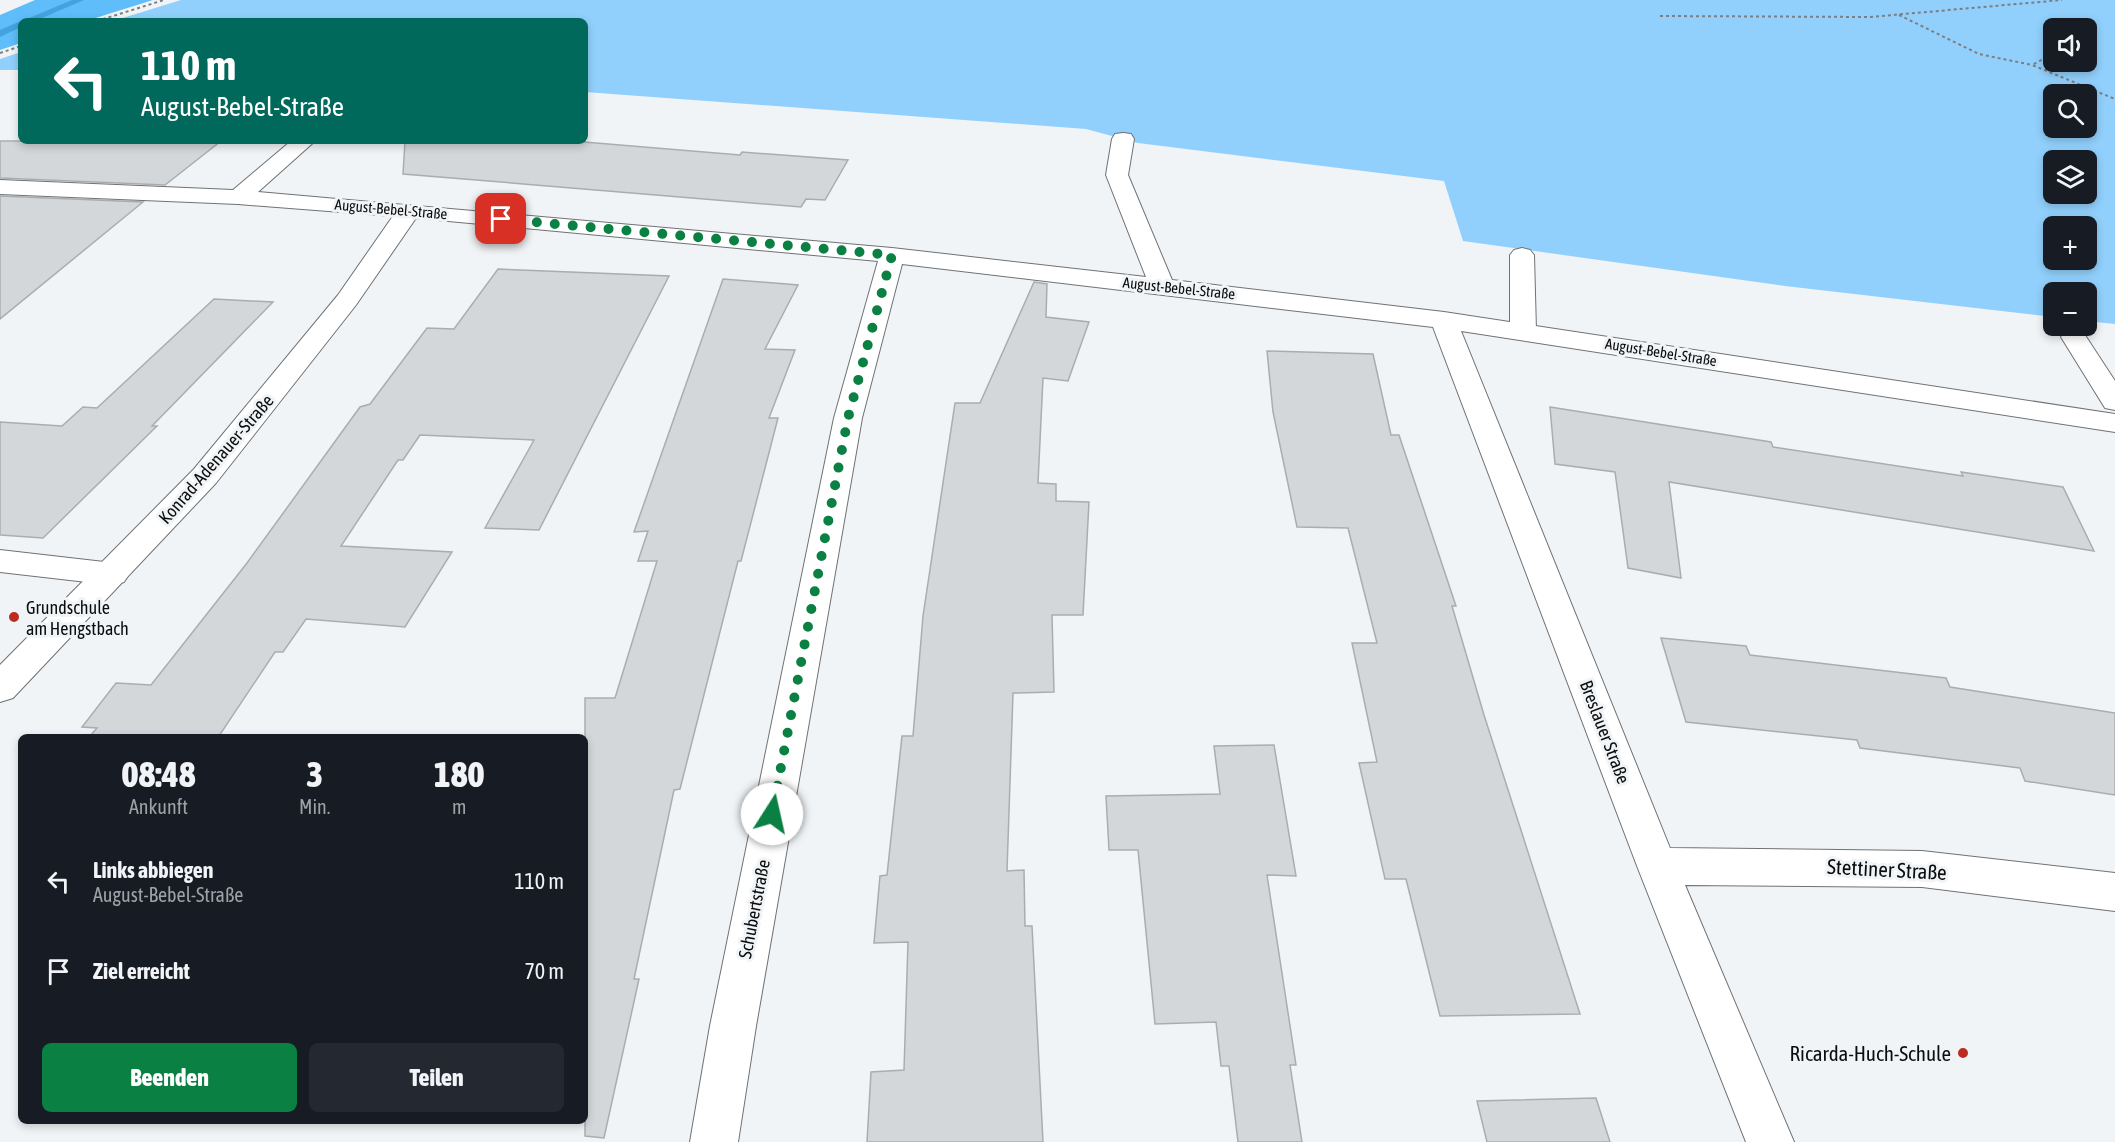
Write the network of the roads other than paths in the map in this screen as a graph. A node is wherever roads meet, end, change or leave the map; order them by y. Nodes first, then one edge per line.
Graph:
1 (1123, 139) dead end
2 (300, 144) edge
3 (0, 187) edge
4 (238, 197) junction
5 (409, 210) junction
6 (892, 255) junction
7 (1522, 255) dead end
8 (1162, 286) junction
9 (1444, 320) junction
10 (1522, 331) junction
11 (2074, 337) dead end
12 (2115, 402) edge
13 (2115, 423) edge
14 (0, 561) edge
15 (113, 574) junction
16 (0, 688) edge
17 (1657, 866) junction
18 (2115, 892) edge
19 (714, 1142) edge
20 (1770, 1142) edge

1 - 8 street
2 - 4 street
3 - 4 street, August-Bebel-Straße
4 - 5 street, August-Bebel-Straße
5 - 6 street, August-Bebel-Straße
5 - 15 street, Konrad-Adenauer-Straße
6 - 8 street, August-Bebel-Straße
6 - 19 street, Schubertstraße
7 - 10 lane
8 - 9 street, August-Bebel-Straße
9 - 10 street, August-Bebel-Straße
9 - 17 street, Breslauer Straße
10 - 13 street, August-Bebel-Straße
11 - 12 lane
14 - 15 lane
15 - 16 street, Konrad-Adenauer-Straße
17 - 18 street, Stettiner Straße
17 - 20 street, Breslauer Straße

